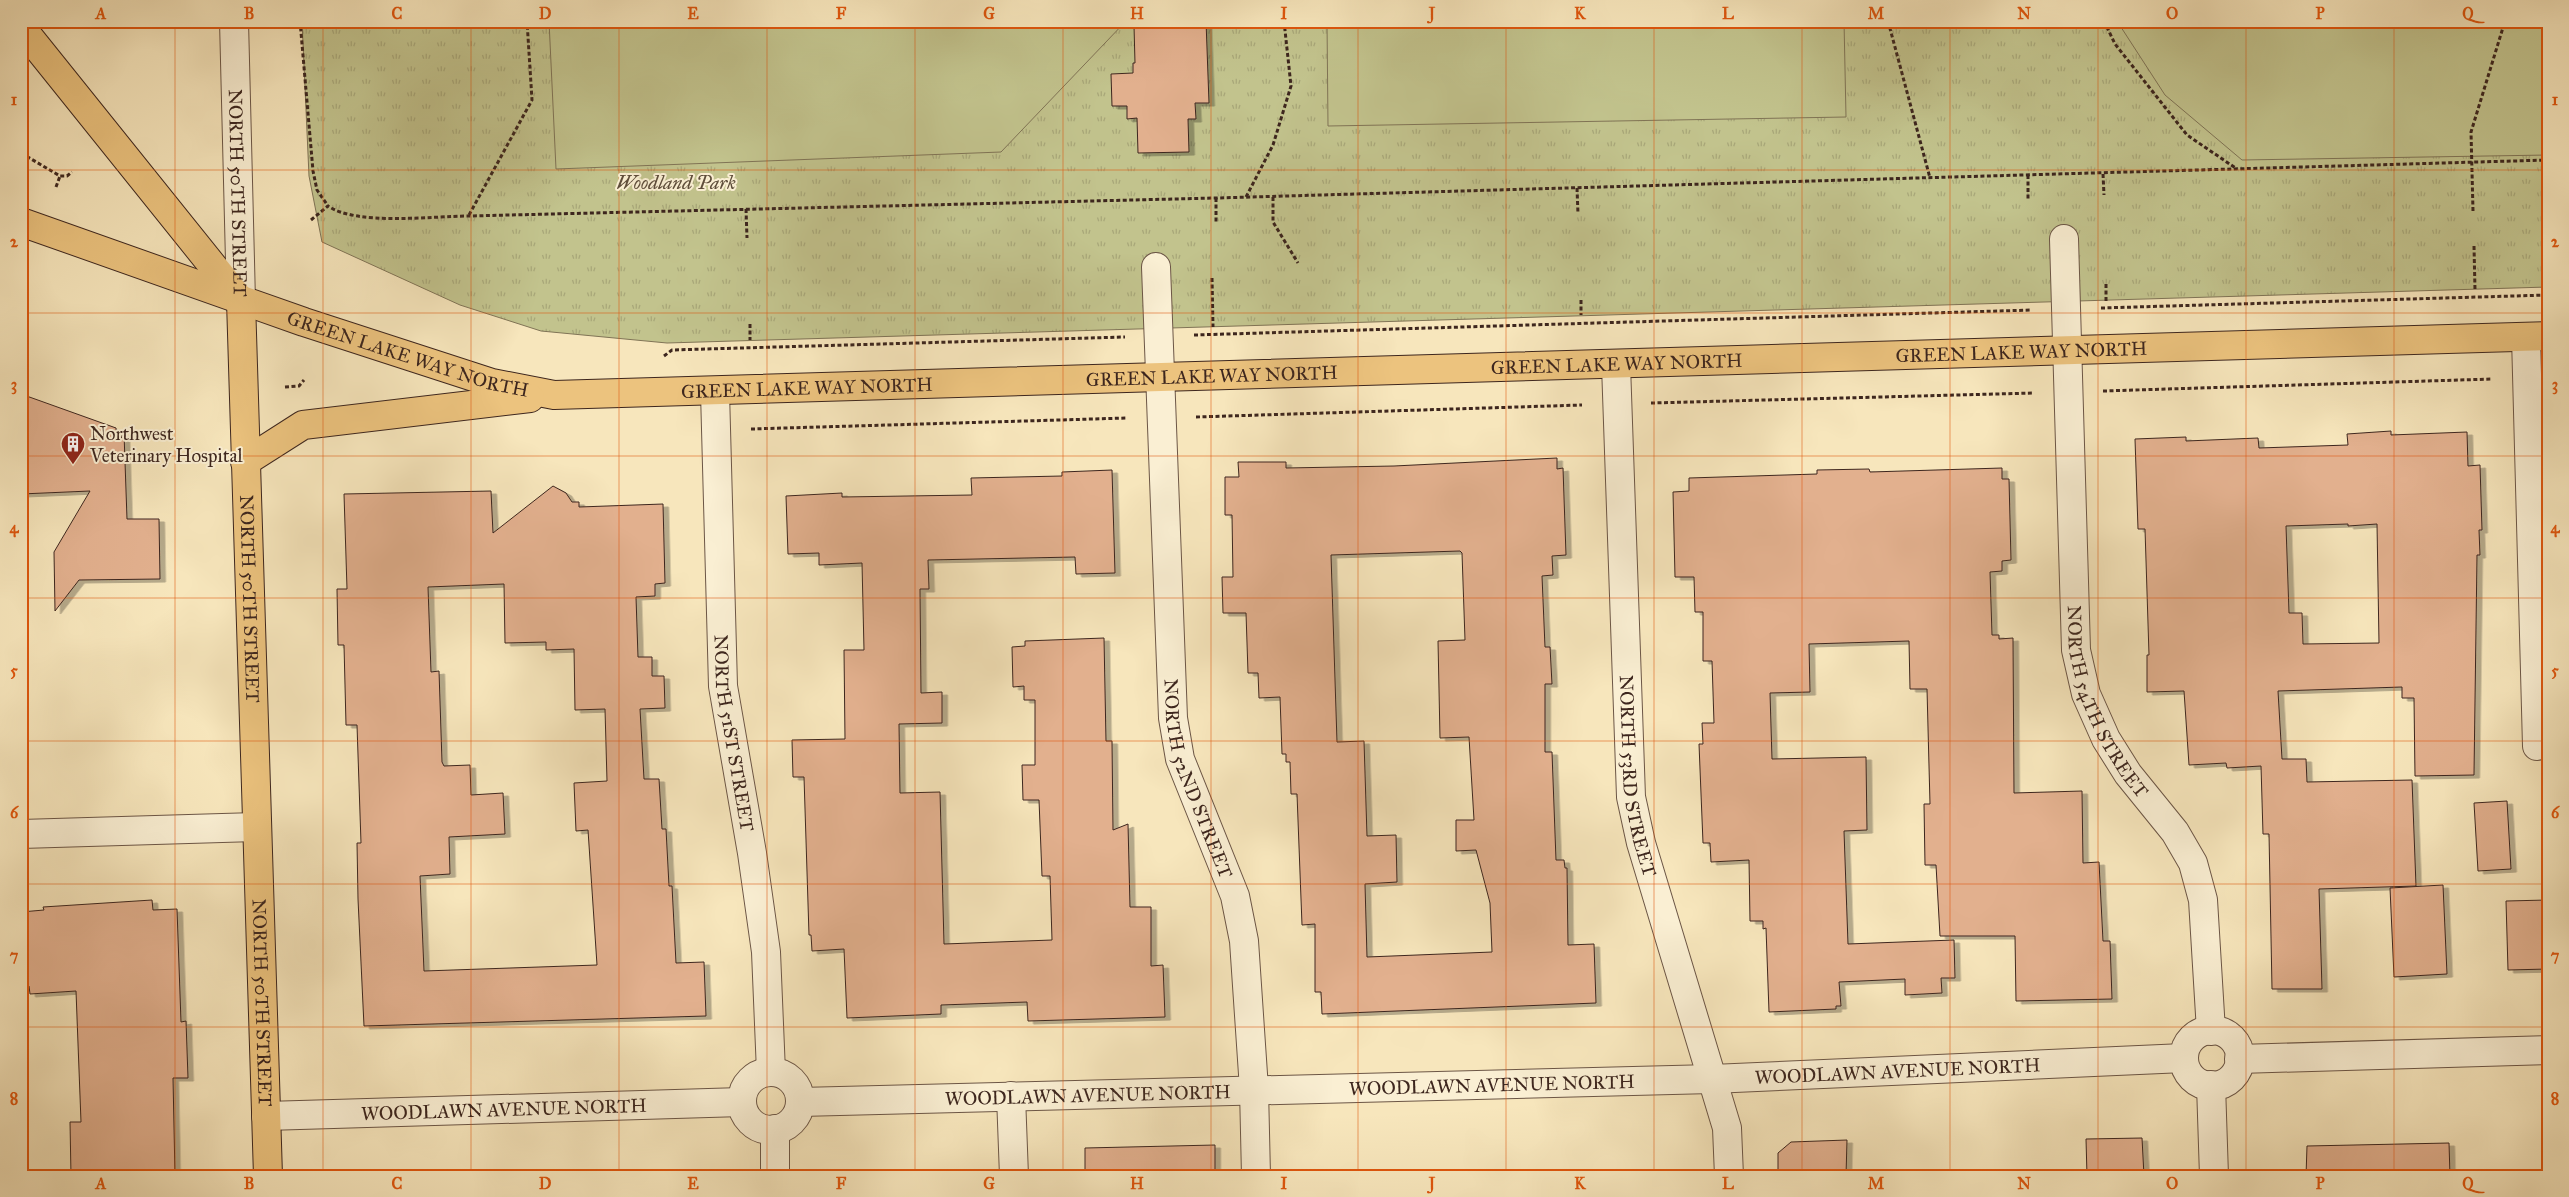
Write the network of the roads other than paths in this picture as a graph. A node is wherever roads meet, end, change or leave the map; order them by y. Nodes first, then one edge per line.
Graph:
1 (234, 21) edge
2 (21, 27) edge
3 (21, 222) edge
4 (2064, 239) dead end
5 (1156, 267) dead end
6 (240, 301) junction
7 (2537, 336) edge
8 (2066, 351) junction
9 (1616, 365) junction
10 (1160, 378) junction
11 (715, 392) junction
12 (554, 395) junction
13 (245, 462) junction
14 (2537, 746) dead end
15 (256, 827) junction
16 (21, 834) edge
17 (2211, 1031) junction
18 (2548, 1050) edge
19 (2184, 1058) junction
20 (2240, 1059) junction
21 (771, 1072) junction
22 (1712, 1079) junction
23 (2211, 1086) junction
24 (1254, 1089) junction
25 (1011, 1096) junction
26 (742, 1102) junction
27 (800, 1102) junction
28 (266, 1116) junction
29 (774, 1129) junction
30 (268, 1176) edge
31 (775, 1176) edge
32 (1014, 1176) edge
33 (1256, 1176) edge
34 (1729, 1176) edge
35 (2214, 1176) edge

1 - 6 street, NORTH 50TH STREET
2 - 6 main road
3 - 6 main road, GREEN LAKE WAY NORTH
4 - 8 street, NORTH 54TH STREET
5 - 10 street, NORTH 52ND STREET
6 - 12 main road, GREEN LAKE WAY NORTH
6 - 13 main road, NORTH 50TH STREET
7 - 8 main road, GREEN LAKE WAY NORTH
7 - 14 street
8 - 9 main road, GREEN LAKE WAY NORTH
8 - 17 street, NORTH 54TH STREET
9 - 10 main road, GREEN LAKE WAY NORTH
9 - 22 street, NORTH 53RD STREET
10 - 11 main road, GREEN LAKE WAY NORTH
10 - 24 street, NORTH 52ND STREET
11 - 12 main road, GREEN LAKE WAY NORTH
11 - 21 street, NORTH 51ST STREET
12 - 13 main road
13 - 15 main road, NORTH 50TH STREET
15 - 16 street
15 - 28 main road, NORTH 50TH STREET
17 - 19 street
17 - 20 street
18 - 20 street
19 - 22 street, WOODLAWN AVENUE NORTH
19 - 23 street
20 - 23 street
21 - 26 street
21 - 27 street
22 - 24 street, WOODLAWN AVENUE NORTH
22 - 34 street, NORTH 53RD STREET
23 - 35 street
24 - 25 street, WOODLAWN AVENUE NORTH
24 - 33 street, NORTH 52ND STREET
25 - 27 street, WOODLAWN AVENUE NORTH
25 - 32 street
26 - 28 street, WOODLAWN AVENUE NORTH
26 - 29 street
27 - 29 street
28 - 30 main road, NORTH 50TH STREET
29 - 31 street

